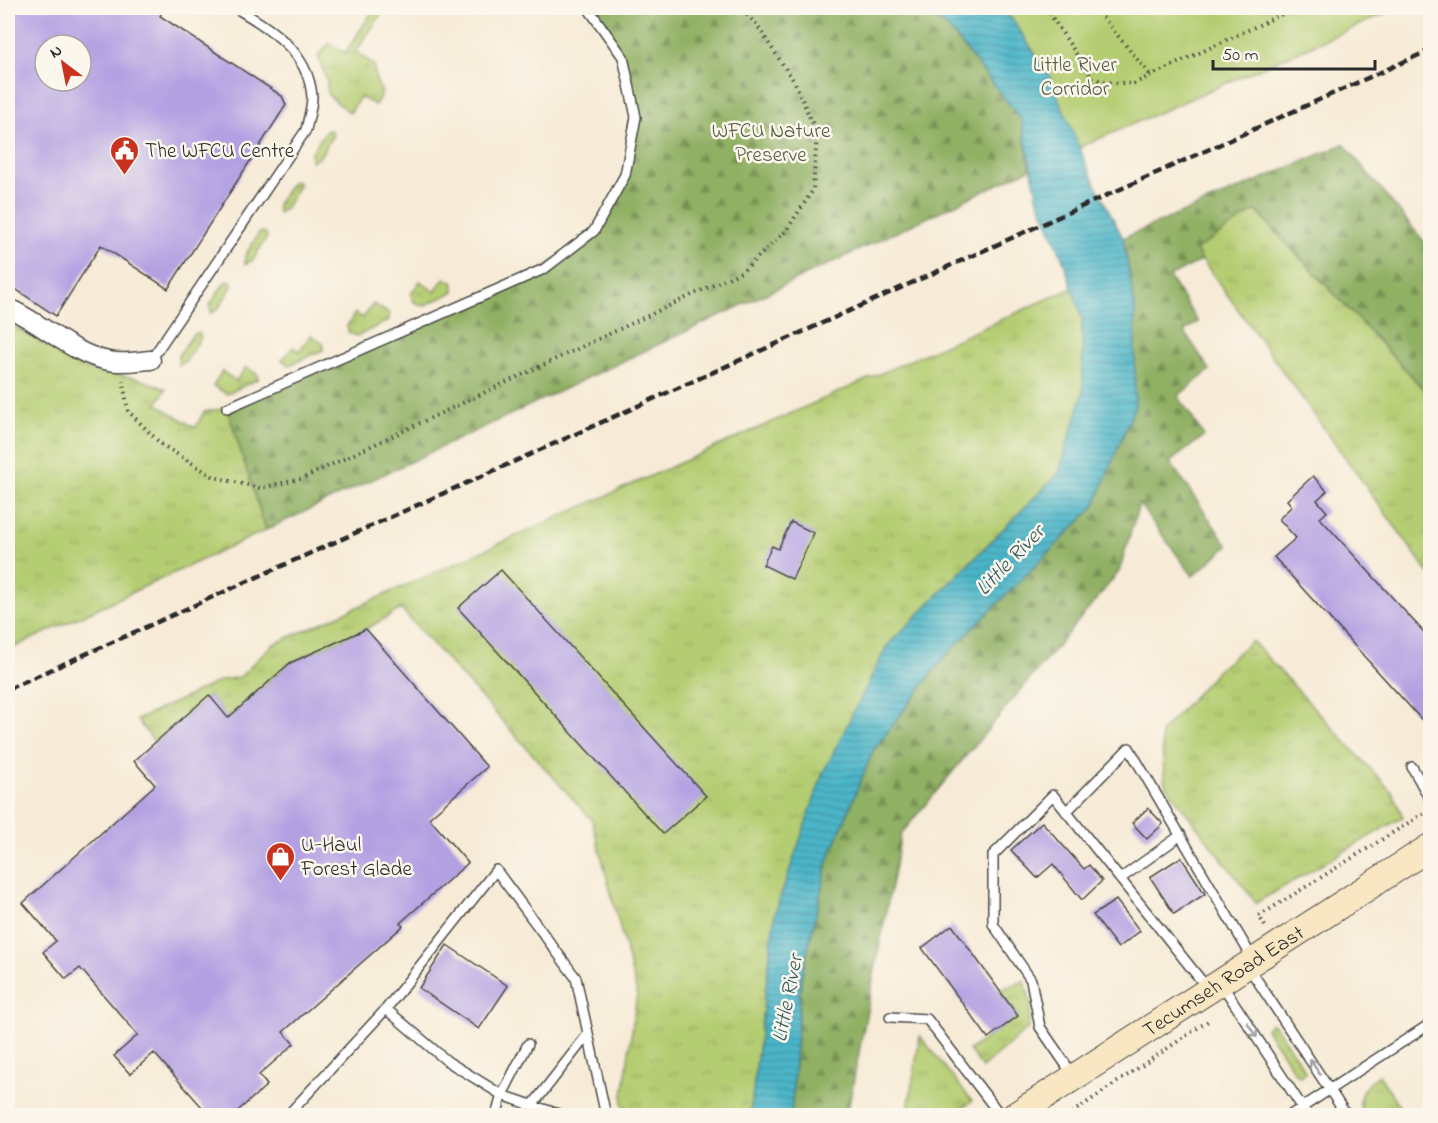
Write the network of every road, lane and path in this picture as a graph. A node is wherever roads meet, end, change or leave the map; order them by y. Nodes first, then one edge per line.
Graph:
1 (236, 8) edge
2 (588, 8) edge
3 (740, 8) edge
4 (1046, 8) edge
5 (1095, 8) edge
6 (1295, 8) edge
7 (1151, 76) junction
8 (8, 308) edge
9 (151, 360) joint
10 (122, 378) dead end
11 (227, 408) dead end
12 (1412, 767) dead end
13 (1431, 799) edge
14 (1431, 809) edge
15 (1066, 812) junction
16 (1181, 835) junction
17 (1431, 847) edge
18 (1120, 879) junction
19 (1258, 916) dead end
20 (1250, 961) junction
21 (1214, 985) junction
22 (386, 1009) junction
23 (890, 1017) dead end
24 (1210, 1019) dead end
25 (1431, 1024) edge
26 (588, 1034) junction
27 (528, 1044) dead end
28 (1074, 1076) junction
29 (1329, 1088) junction
30 (502, 1095) junction
31 (532, 1105) junction
32 (1305, 1111) edge
33 (286, 1116) edge
34 (496, 1116) edge
35 (524, 1116) edge
36 (564, 1116) edge
37 (606, 1116) edge
38 (1001, 1116) edge
39 (1014, 1116) edge
40 (1067, 1116) edge
41 (1289, 1116) edge
42 (1347, 1116) edge

1 - 9 lane
2 - 11 lane
3 - 10 path
4 - 7 path
5 - 7 path
6 - 7 path
8 - 9 street
12 - 13 lane
14 - 19 path
15 - 16 lane
15 - 18 lane
15 - 28 lane
16 - 18 lane
16 - 20 lane
17 - 20 main road, Tecumseh Road East
18 - 21 lane
20 - 21 main road, Tecumseh Road East
29 -> 20 lane
21 - 28 main road, Tecumseh Road East
21 -> 32 lane
22 - 26 lane
22 - 30 lane
22 - 33 lane
23 - 38 lane
24 - 40 path
25 - 29 lane
26 - 31 lane
26 - 37 lane
27 - 30 lane
28 - 39 main road, Tecumseh Road East
29 - 32 lane
29 - 42 lane
30 - 31 lane
30 - 34 lane
31 - 35 lane
31 - 36 lane
32 - 41 lane

